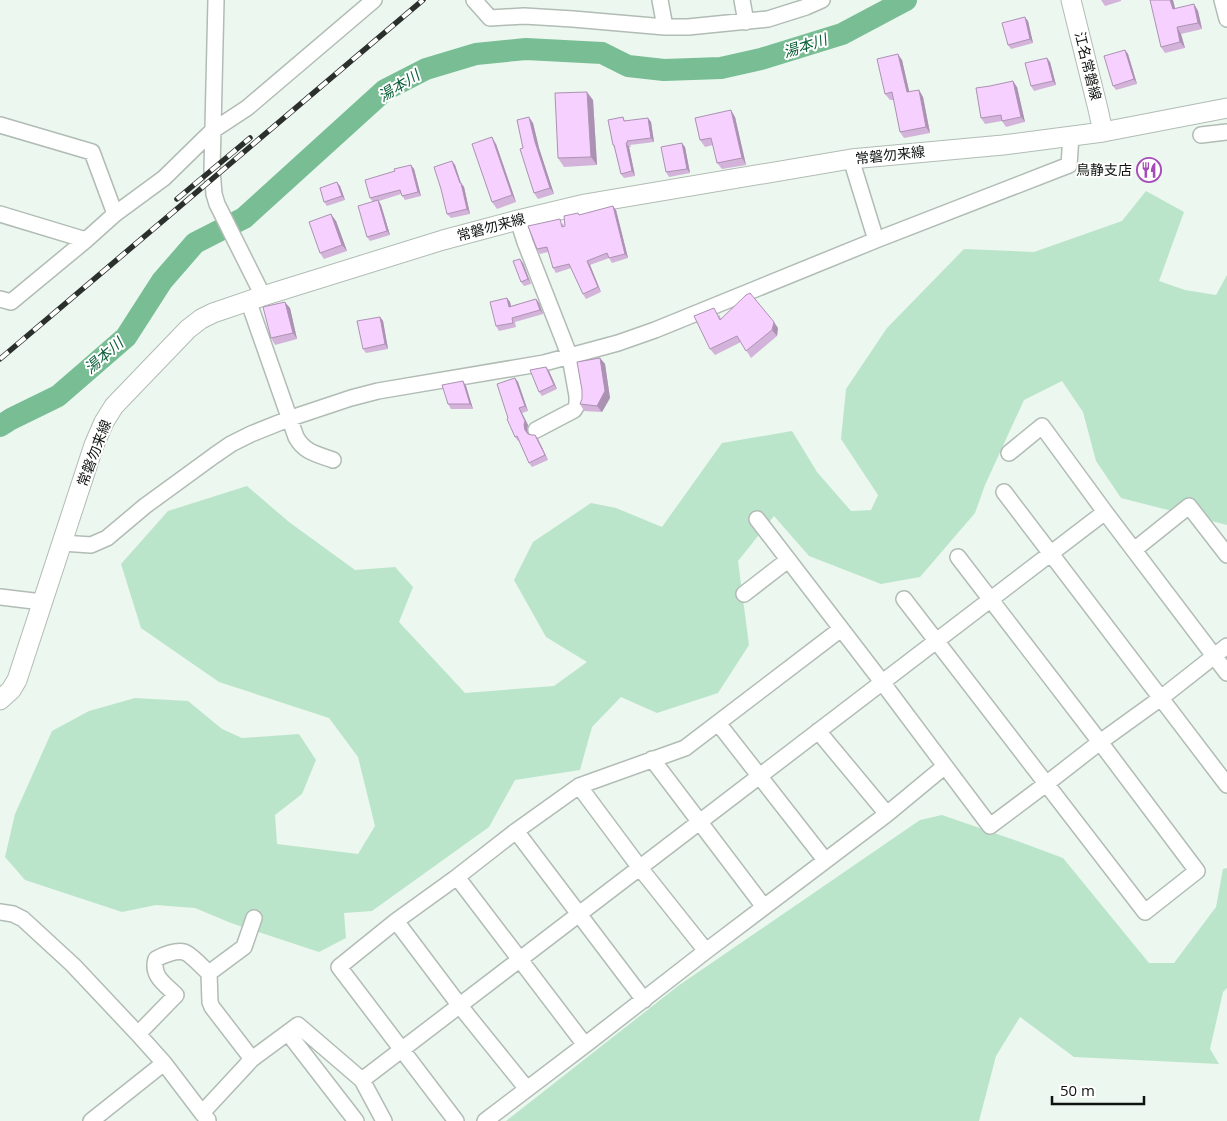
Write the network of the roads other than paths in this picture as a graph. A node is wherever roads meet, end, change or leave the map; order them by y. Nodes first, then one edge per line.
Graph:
1 (216, 0) edge
2 (374, 0) edge
3 (474, 0) edge
4 (660, 0) edge
5 (742, 0) edge
6 (822, 0) edge
7 (1071, 0) edge
8 (746, 22) junction
9 (665, 27) junction
10 (1227, 108) edge
11 (0, 125) edge
12 (212, 131) junction
13 (1102, 132) junction
14 (1227, 132) edge
15 (1201, 135) dead end
16 (1071, 136) junction
17 (851, 159) junction
18 (0, 214) edge
19 (115, 214) junction
20 (518, 220) junction
21 (86, 240) junction
22 (876, 240) junction
23 (255, 298) junction
24 (0, 299) edge
25 (570, 357) junction
26 (291, 418) junction
27 (536, 430) dead end
28 (1009, 453) dead end
29 (334, 460) dead end
30 (1004, 492) dead end
31 (1105, 512) junction
32 (756, 519) dead end
33 (62, 543) junction
34 (1134, 550) junction
35 (1051, 553) junction
36 (1227, 555) edge
37 (958, 557) dead end
38 (788, 560) junction
39 (744, 594) dead end
40 (0, 596) edge
41 (904, 599) dead end
42 (990, 600) junction
43 (42, 602) junction
44 (841, 629) junction
45 (936, 641) junction
46 (1227, 646) edge
47 (1214, 656) junction
48 (1227, 673) edge
49 (882, 682) junction
50 (1161, 698) junction
51 (0, 700) edge
52 (718, 722) junction
53 (818, 731) junction
54 (1100, 742) junction
55 (652, 759) junction
56 (945, 766) junction
57 (760, 775) junction
58 (1046, 784) junction
59 (1227, 785) edge
60 (579, 786) junction
61 (887, 814) junction
62 (700, 822) junction
63 (516, 831) junction
64 (825, 860) junction
65 (640, 868) junction
66 (458, 877) junction
67 (764, 907) junction
68 (0, 912) edge
69 (580, 914) junction
70 (254, 918) dead end
71 (396, 922) junction
72 (706, 951) junction
73 (520, 959) junction
74 (209, 973) junction
75 (644, 1000) junction
76 (460, 1006) junction
77 (288, 1032) junction
78 (138, 1034) junction
79 (585, 1045) junction
80 (402, 1050) junction
81 (252, 1058) junction
82 (164, 1063) junction
83 (362, 1080) junction
84 (527, 1089) junction
85 (108, 1116) edge
86 (205, 1117) edge
87 (91, 1121) edge
88 (356, 1121) edge
89 (384, 1121) edge
90 (456, 1121) edge
91 (485, 1121) edge

1 - 12 street
2 - 12 street
3 - 9 street
4 - 9 street
5 - 8 street
6 - 8 street
7 - 13 main road, 江名常磐線
8 - 9 street
10 - 13 main road, 常磐勿来線
11 - 19 street
12 - 19 street
12 - 23 street
13 - 16 main road, 常磐勿来線
14 - 15 street
16 - 17 main road, 常磐勿来線
16 - 22 street
17 - 20 main road, 常磐勿来線
17 - 22 street
18 - 21 street
19 - 21 street
20 - 23 main road, 常磐勿来線
20 - 25 street
21 - 24 street
22 - 25 street
23 - 26 street
23 - 33 main road, 常磐勿来線
25 - 26 street
25 - 27 street
26 - 29 street
26 - 33 street
28 - 31 street
30 - 35 street
31 - 34 street
31 - 35 street
32 - 38 street
33 - 43 main road, 常磐勿来線
34 - 36 street
34 - 47 street
35 - 42 street
35 - 50 street
37 - 42 street
38 - 39 street
38 - 44 street
40 - 43 street
41 - 45 street
42 - 45 street
42 - 54 street
43 - 51 main road, 常磐勿来線
44 - 49 street
44 - 52 street
45 - 49 street
45 - 58 street
46 - 47 street
47 - 48 street
47 - 50 street
49 - 53 street
49 - 56 street
50 - 54 street
50 - 59 street
52 - 55 street
52 - 57 street
53 - 57 street
53 - 61 street
54 - 58 street
54 - 58 street
55 - 60 street
55 - 62 street
56 - 58 street
56 - 61 street
57 - 62 street
57 - 64 street
60 - 63 street
60 - 65 street
61 - 64 street
62 - 65 street
62 - 67 street
63 - 66 street
63 - 69 street
64 - 67 street
65 - 69 street
65 - 72 street
66 - 71 street
66 - 73 street
67 - 72 street
68 - 78 street
69 - 73 street
69 - 75 street
70 - 74 street
71 - 76 street
71 - 80 street
72 - 75 street
73 - 76 street
73 - 79 street
74 - 78 street
74 - 81 street
75 - 79 street
76 - 80 street
76 - 84 street
77 - 81 street
77 - 83 street
77 - 88 street
78 - 82 street
79 - 84 street
80 - 83 street
80 - 90 street
81 - 86 street
82 - 85 street
82 - 86 street
83 - 89 street
84 - 91 street
85 - 87 street

